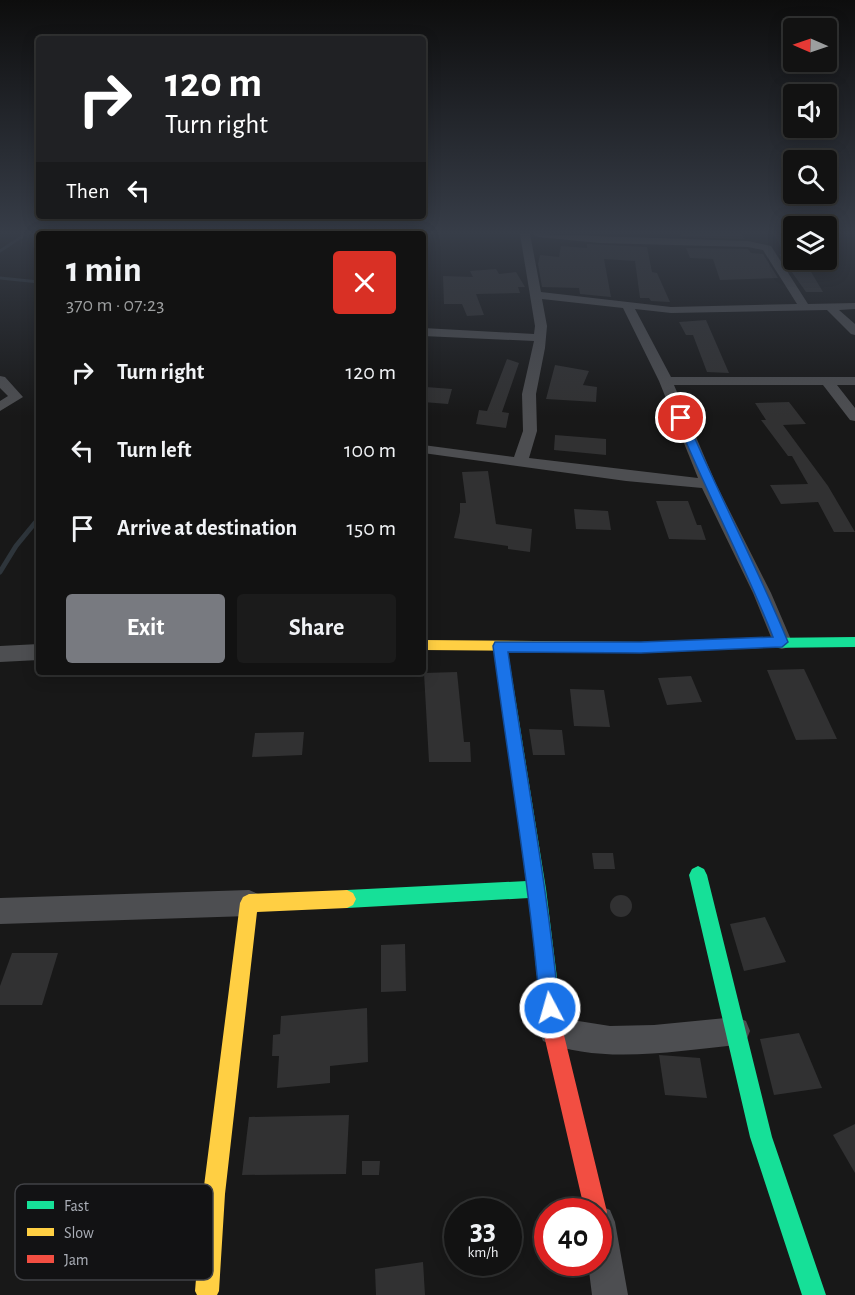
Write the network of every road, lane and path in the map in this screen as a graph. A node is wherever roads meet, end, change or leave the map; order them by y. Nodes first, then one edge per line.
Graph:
1 (797, 294) edge
2 (536, 295) joint
3 (628, 306) junction
4 (855, 306) edge
5 (805, 307) junction
6 (830, 307) junction
7 (855, 330) edge
8 (426, 332) edge
9 (539, 338) junction
10 (0, 380) edge
11 (666, 381) junction
12 (827, 381) junction
13 (855, 381) edge
14 (0, 407) edge
15 (855, 417) edge
16 (426, 449) edge
17 (520, 462) junction
18 (708, 484) junction
19 (782, 642) junction
20 (855, 642) edge
21 (426, 645) edge
22 (500, 646) junction
23 (36, 652) edge
24 (0, 654) edge
25 (698, 875) dead end
26 (537, 889) junction
27 (249, 903) junction
28 (0, 911) edge
29 (553, 1031) junction
30 (736, 1031) junction
31 (594, 1198) edge
32 (213, 1208) edge
33 (607, 1276) edge
34 (208, 1280) edge
35 (207, 1291) dead end
36 (610, 1295) edge
37 (814, 1295) edge

1 - 5 street
2 - 3 street
2 - 9 street
3 - 5 street
3 - 11 street
4 - 6 street
5 - 6 street
6 - 7 street
8 - 9 street
9 - 17 street
10 - 14 street
11 - 12 street
11 - 18 street
12 - 13 street
12 - 15 street
16 - 17 street
17 - 18 street
18 - 19 street
19 - 20 street
19 - 22 street
21 - 22 street
22 - 26 street
23 - 24 street
25 - 30 street
26 - 27 street
26 - 29 street
27 - 28 street
27 - 32 street
29 - 30 street
29 - 31 street
30 - 37 street
33 - 36 street
34 - 35 street

